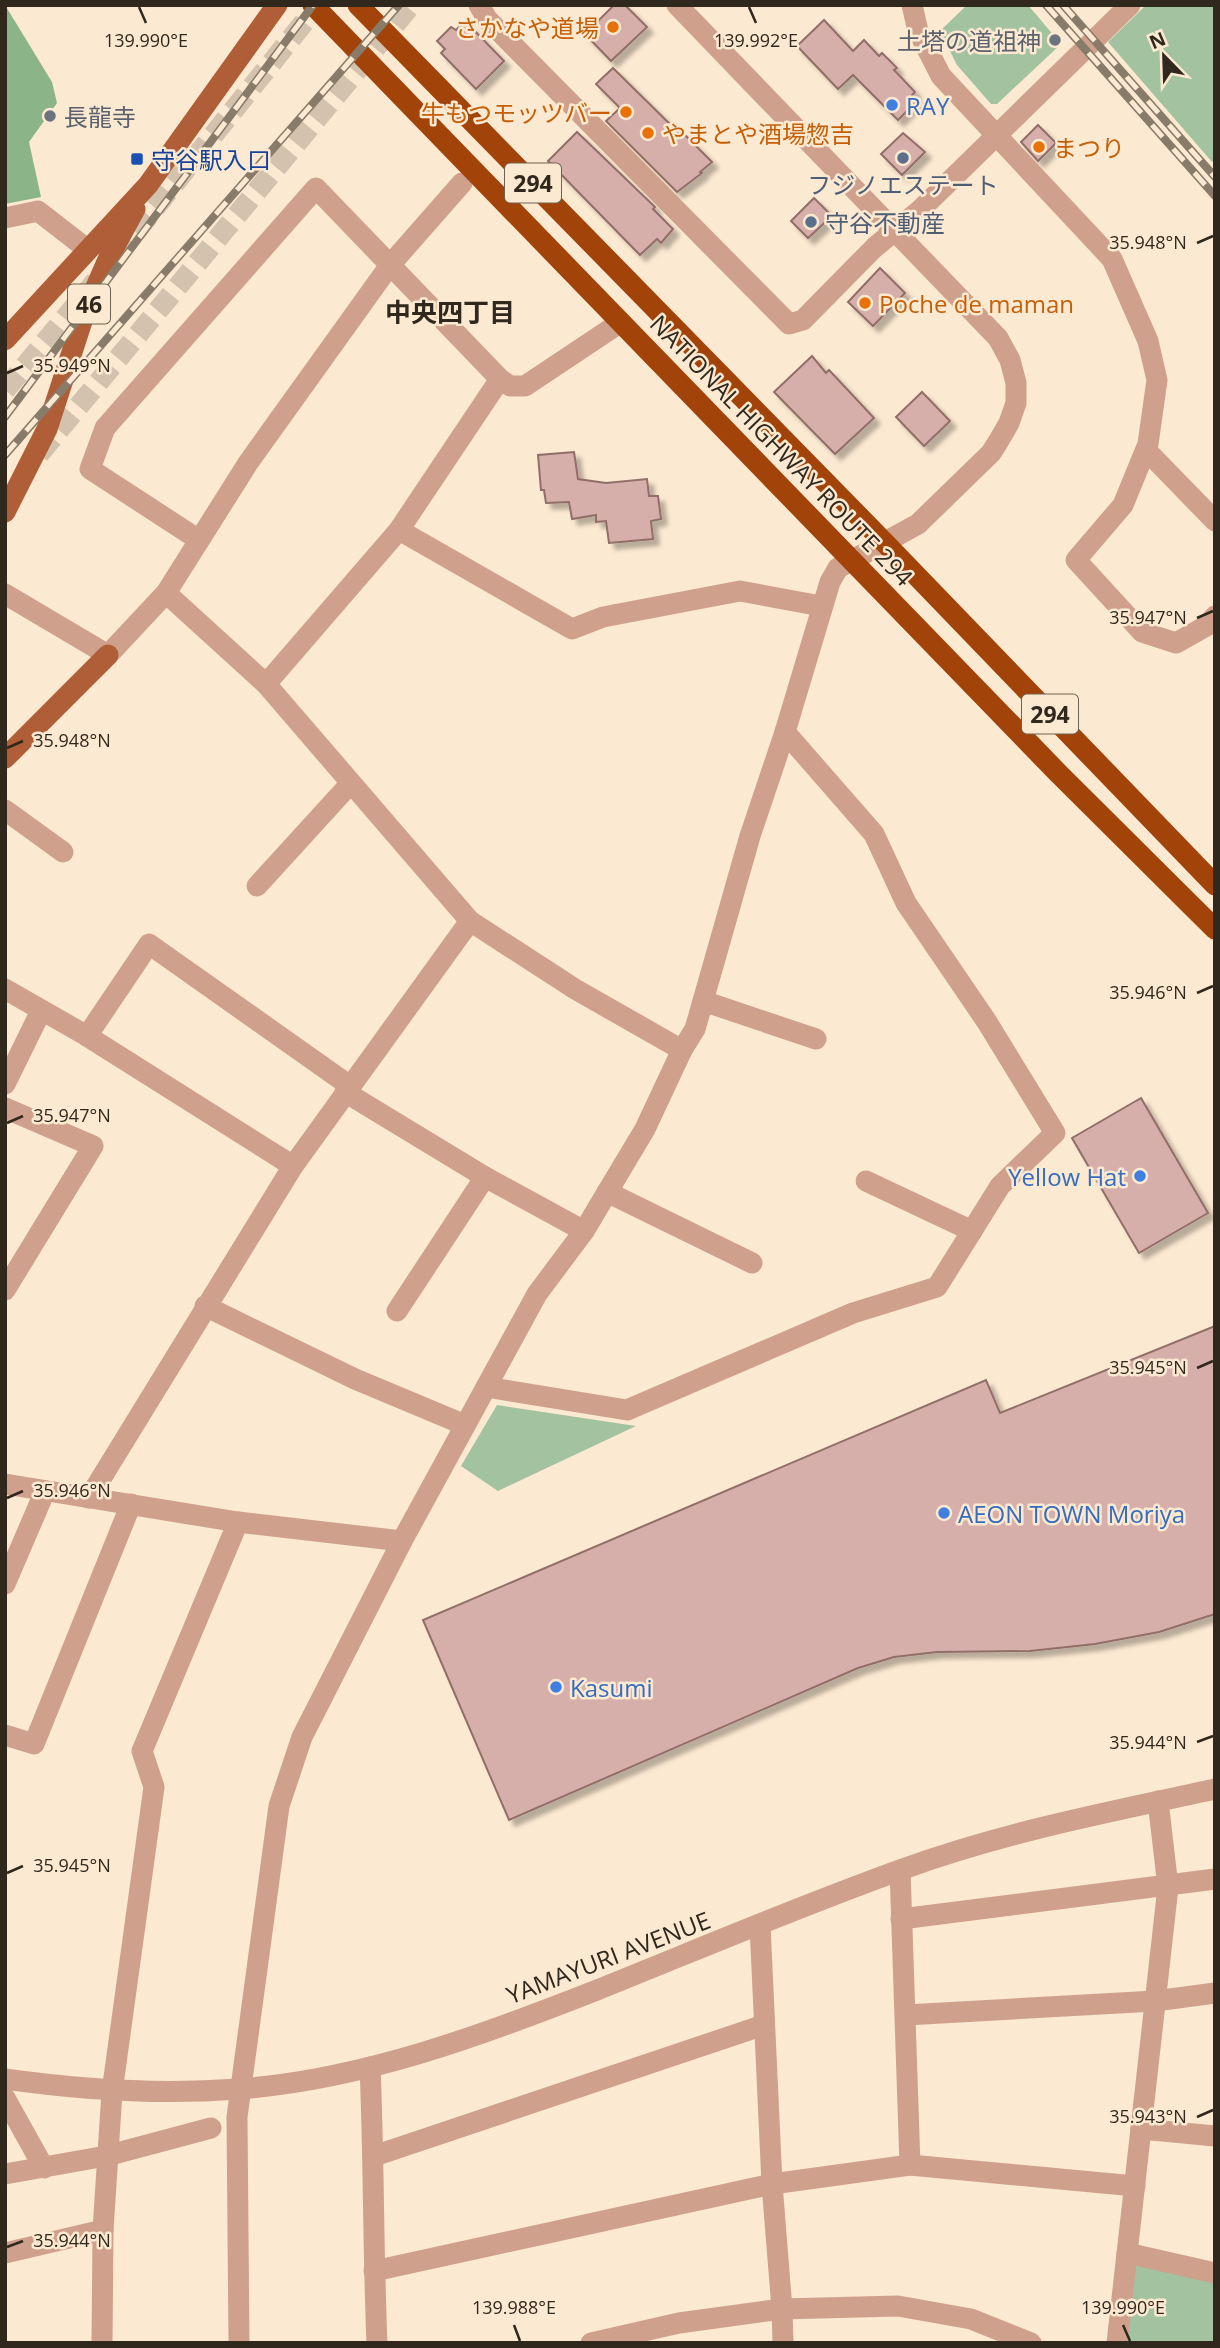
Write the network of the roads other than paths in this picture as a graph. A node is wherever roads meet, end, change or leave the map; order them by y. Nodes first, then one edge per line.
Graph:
1 (277, 5) edge
2 (313, 5) edge
3 (358, 5) edge
4 (479, 5) edge
5 (677, 5) edge
6 (912, 5) edge
7 (1130, 5) edge
8 (995, 136) junction
9 (462, 183) dead end
10 (148, 185) junction
11 (5, 218) edge
12 (896, 230) junction
13 (87, 249) junction
14 (390, 265) junction
15 (621, 322) junction
16 (5, 340) edge
17 (500, 379) junction
18 (1146, 450) junction
19 (5, 512) edge
20 (1215, 521) edge
21 (399, 530) junction
22 (199, 540) junction
23 (885, 543) junction
24 (851, 560) junction
25 (166, 593) junction
26 (5, 594) edge
27 (821, 606) junction
28 (1215, 615) edge
29 (108, 655) junction
30 (266, 684) junction
31 (785, 732) junction
32 (5, 758) edge
33 (350, 784) junction
34 (5, 810) edge
35 (63, 852) dead end
36 (1215, 885) edge
37 (257, 886) dead end
38 (470, 921) junction
39 (1215, 929) edge
40 (5, 989) edge
41 (703, 1001) junction
42 (41, 1011) junction
43 (87, 1036) junction
44 (816, 1039) dead end
45 (682, 1050) junction
46 (5, 1084) edge
47 (347, 1089) junction
48 (5, 1108) edge
49 (293, 1166) junction
50 (485, 1177) junction
51 (866, 1181) dead end
52 (607, 1192) junction
53 (584, 1231) junction
54 (972, 1231) junction
55 (752, 1263) dead end
56 (5, 1290) edge
57 (205, 1306) junction
58 (397, 1311) dead end
59 (486, 1387) junction
60 (465, 1426) junction
61 (5, 1484) edge
62 (45, 1490) junction
63 (89, 1498) junction
64 (131, 1504) junction
65 (238, 1522) junction
66 (402, 1541) junction
67 (5, 1584) edge
68 (5, 1735) edge
69 (1215, 1789) edge
70 (1158, 1801) junction
71 (900, 1870) junction
72 (1215, 1879) edge
73 (1168, 1887) junction
74 (901, 1919) junction
75 (760, 1925) junction
76 (1215, 1993) edge
77 (1155, 2001) junction
78 (906, 2015) junction
79 (764, 2025) junction
80 (370, 2067) junction
81 (5, 2079) edge
82 (240, 2089) junction
83 (112, 2092) junction
84 (5, 2098) edge
85 (211, 2128) dead end
86 (1141, 2129) junction
87 (1215, 2136) edge
88 (106, 2156) junction
89 (374, 2156) junction
90 (910, 2165) junction
91 (44, 2168) junction
92 (5, 2175) edge
93 (772, 2184) junction
94 (1135, 2186) junction
95 (103, 2230) junction
96 (5, 2253) edge
97 (1127, 2253) junction
98 (374, 2271) junction
99 (1215, 2273) edge
100 (782, 2309) junction
101 (99, 2342) edge
102 (239, 2343) edge
103 (377, 2343) edge
104 (591, 2343) edge
105 (783, 2343) edge
106 (1031, 2343) edge
107 (1117, 2343) edge

1 - 10 main road, 46
2 - 15 highway, NATIONAL HIGHWAY ROUTE 294 / 294
3 - 23 highway, NATIONAL HIGHWAY ROUTE 294 / 294
4 - 12 street
5 - 12 street
6 - 8 street
7 - 8 street
8 - 12 street
8 - 18 street
9 - 14 street
10 - 13 main road, 46
10 - 19 main road, 46
11 - 13 street
12 - 23 street
13 - 16 main road, 46
14 - 17 street
14 - 22 street
14 - 22 street
15 - 17 street
15 - 24 highway, NATIONAL HIGHWAY ROUTE 294 / 294
17 - 21 street
18 - 20 street
18 - 28 street
21 - 27 street
21 - 30 street
22 - 25 street
23 - 24 street
23 - 36 highway, NATIONAL HIGHWAY ROUTE 294 / 294
24 - 27 street
24 - 39 highway, NATIONAL HIGHWAY ROUTE 294 / 294
25 - 29 street
25 - 30 street
26 - 29 street
27 - 31 street
29 - 32 main road
30 - 33 street
31 - 41 street
31 - 54 street
33 - 37 street
33 - 38 street
34 - 35 street
38 - 45 street
38 - 47 street
40 - 42 street
41 - 44 street
41 - 45 street
42 - 43 street
42 - 46 street
43 - 47 street
43 - 49 street
45 - 52 street
47 - 49 street
47 - 50 street
48 - 56 street
49 - 57 street
50 - 53 street
50 - 58 street
51 - 54 street
52 - 53 street
52 - 55 street
53 - 59 street
54 - 59 street
57 - 60 street
57 - 63 street
59 - 60 street
60 - 66 street
61 - 62 street
62 - 63 street
62 - 67 street
63 - 64 street
64 - 65 street
64 - 68 street
65 - 66 street
65 - 83 street
66 - 82 street
69 - 70 street, YAMAYURI AVENUE
70 - 71 street, YAMAYURI AVENUE
70 - 73 street
71 - 74 street
71 - 75 street, YAMAYURI AVENUE
72 - 73 street
73 - 74 street
73 - 77 street
74 - 78 street
75 - 79 street
75 - 80 street, YAMAYURI AVENUE
76 - 77 street
77 - 78 street
77 - 86 street
78 - 90 street
79 - 89 street
79 - 93 street
80 - 82 street, YAMAYURI AVENUE
80 - 89 street
81 - 83 street, YAMAYURI AVENUE
82 - 83 street, YAMAYURI AVENUE
82 - 102 street
83 - 88 street
84 - 91 street
85 - 88 street
86 - 87 street
86 - 94 street
88 - 91 street
88 - 95 street
89 - 98 street
90 - 93 street
90 - 94 street
91 - 92 street
93 - 98 street
93 - 100 street
94 - 97 street
95 - 96 street
95 - 101 street
97 - 99 street
97 - 107 street
98 - 103 street
100 - 104 street
100 - 105 street
100 - 106 street

